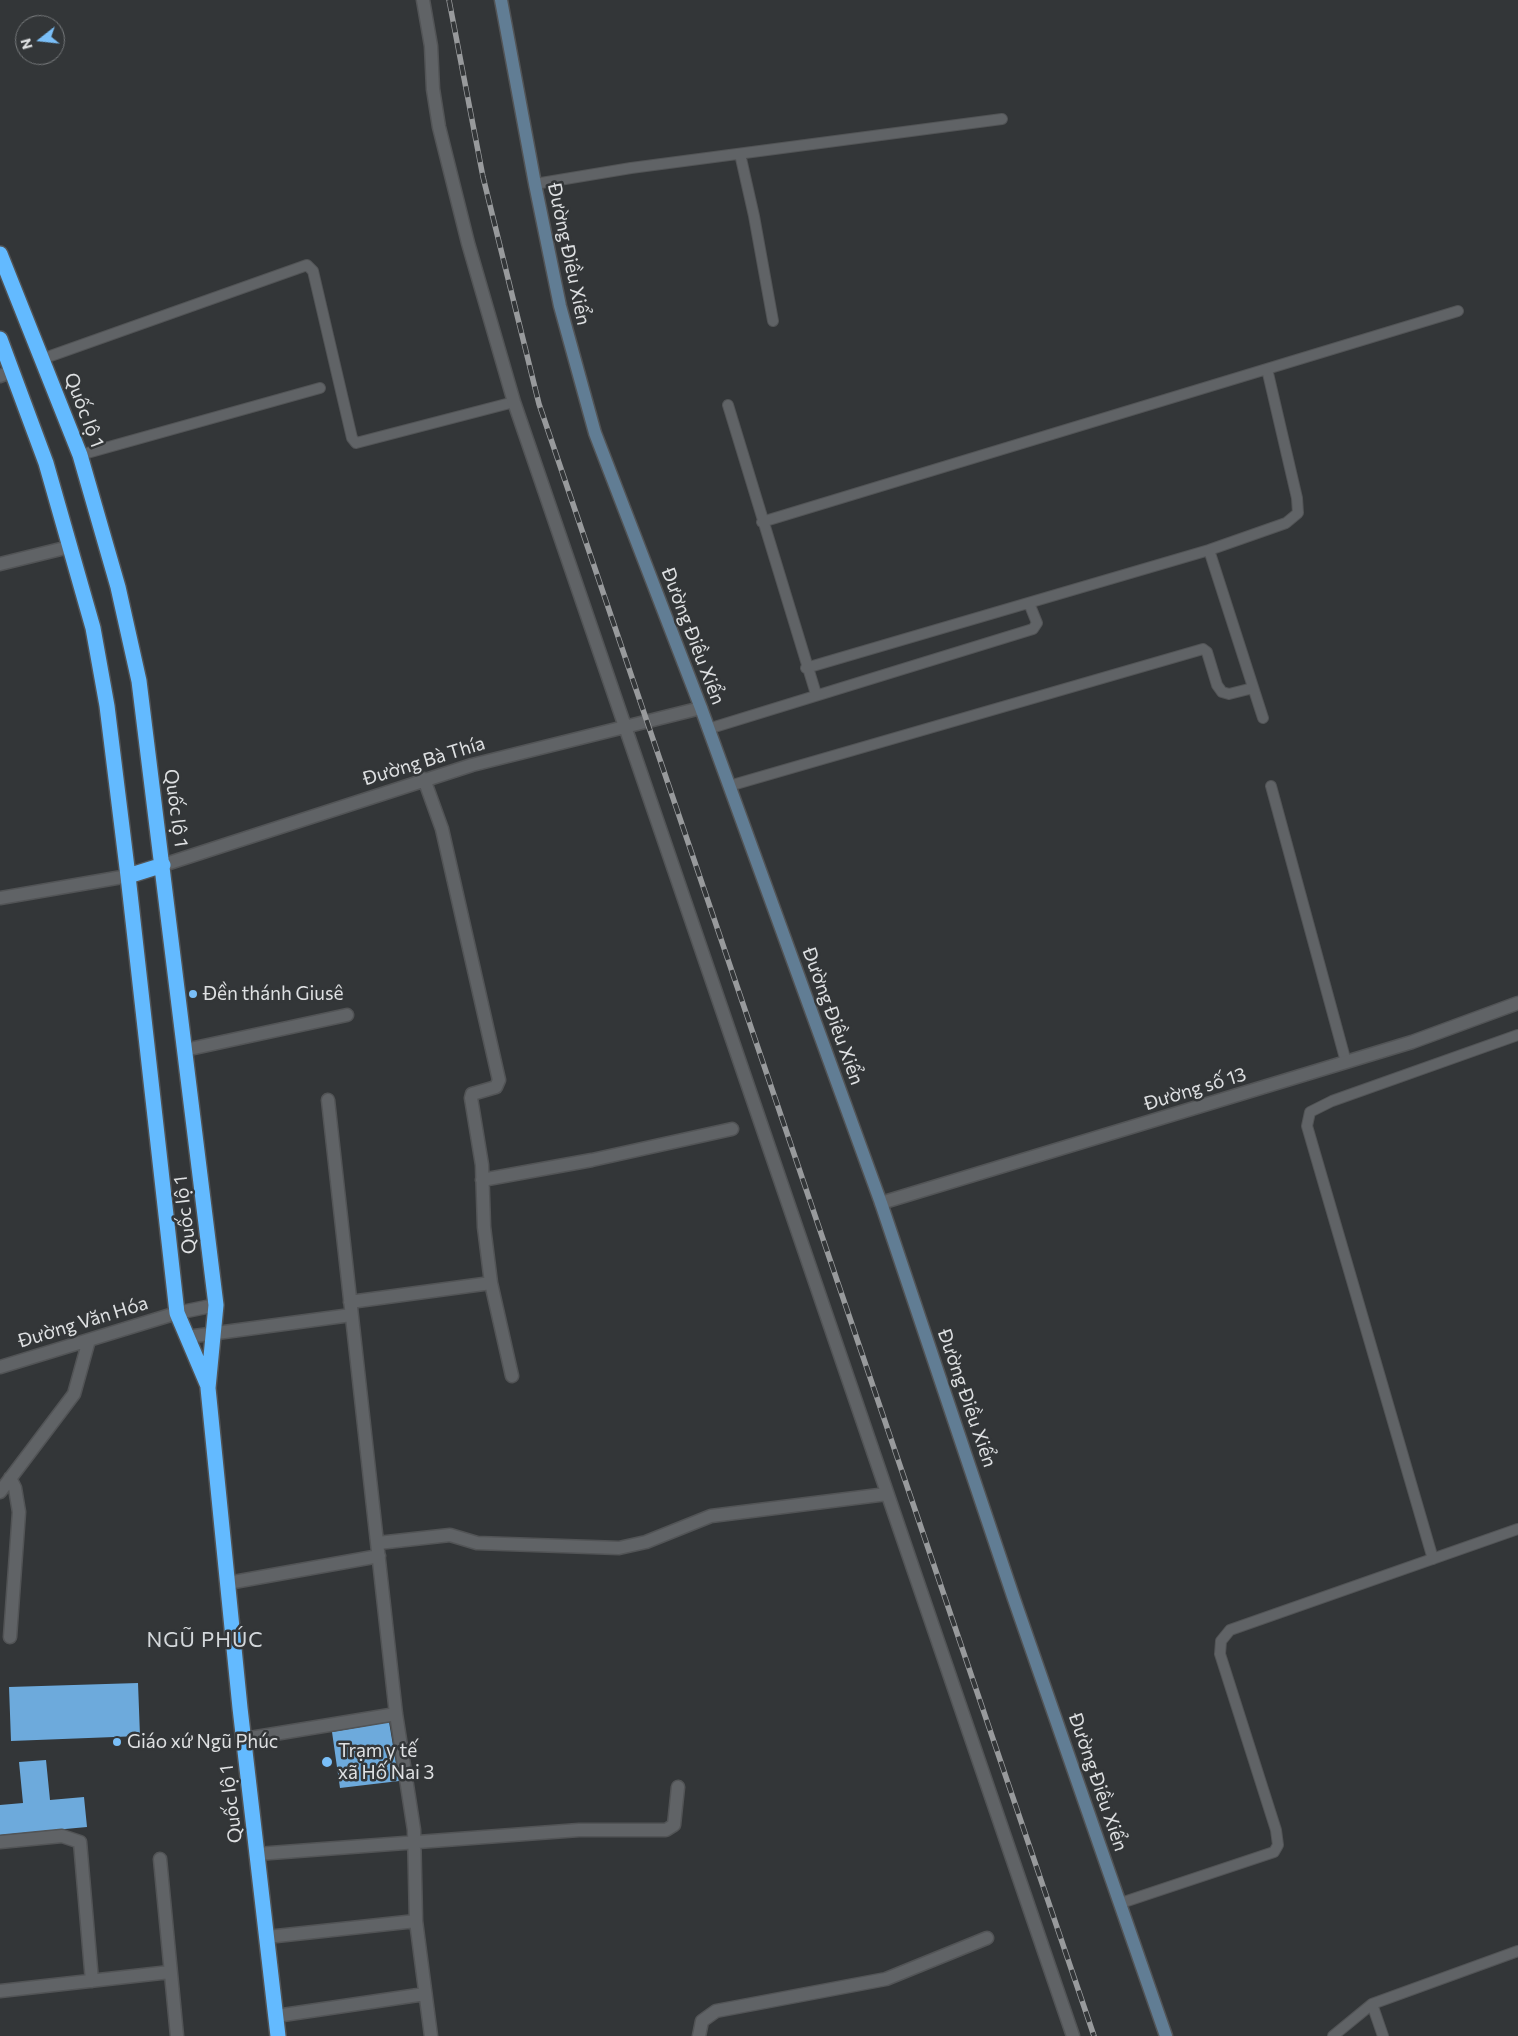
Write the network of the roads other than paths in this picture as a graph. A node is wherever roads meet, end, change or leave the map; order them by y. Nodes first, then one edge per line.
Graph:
1 (423, 0) edge
2 (501, 0) edge
3 (1002, 119) dead end
4 (740, 154) junction
5 (534, 184) junction
6 (0, 254) edge
7 (1458, 311) dead end
8 (774, 321) dead end
9 (0, 339) edge
10 (42, 359) junction
11 (1267, 369) junction
12 (6, 374) edge
13 (320, 388) dead end
14 (514, 402) junction
15 (728, 405) dead end
16 (80, 455) junction
17 (762, 522) junction
18 (70, 547) junction
19 (1209, 550) junction
20 (0, 564) edge
21 (1029, 603) junction
22 (806, 668) junction
23 (1253, 688) junction
24 (816, 694) junction
25 (700, 708) junction
26 (1263, 718) dead end
27 (625, 728) junction
28 (708, 729) junction
29 (424, 779) junction
30 (729, 786) junction
31 (1271, 786) dead end
32 (163, 865) junction
33 (128, 876) junction
34 (0, 898) edge
35 (1518, 1003) edge
36 (347, 1015) dead end
37 (1518, 1035) edge
38 (185, 1050) junction
39 (1346, 1062) junction
40 (328, 1100) dead end
41 (732, 1129) dead end
42 (482, 1180) junction
43 (881, 1203) junction
44 (491, 1283) junction
45 (350, 1302) junction
46 (216, 1305) junction
47 (177, 1313) junction
48 (351, 1315) junction
49 (213, 1335) junction
50 (187, 1337) junction
51 (89, 1340) junction
52 (0, 1368) edge
53 (512, 1376) dead end
54 (208, 1388) junction
55 (10, 1478) junction
56 (0, 1492) edge
57 (888, 1494) junction
58 (1518, 1529) edge
59 (378, 1543) junction
60 (379, 1556) junction
61 (1433, 1559) junction
62 (228, 1583) junction
63 (10, 1637) dead end
64 (396, 1714) junction
65 (244, 1739) junction
66 (678, 1786) dead end
67 (0, 1842) edge
68 (413, 1844) junction
69 (257, 1854) junction
70 (160, 1859) dead end
71 (1120, 1903) junction
72 (416, 1921) junction
73 (267, 1937) junction
74 (988, 1938) dead end
75 (1518, 1951) edge
76 (170, 1972) junction
77 (92, 1981) junction
78 (0, 1991) edge
79 (425, 1994) junction
80 (1372, 2004) junction
81 (276, 2016) junction
82 (177, 2036) edge
83 (278, 2036) edge
84 (432, 2036) edge
85 (698, 2036) edge
86 (1073, 2036) edge
87 (1166, 2036) edge
88 (1333, 2036) edge
89 (1383, 2036) edge

1 - 14 street
2 - 5 street, Đường Điều Xiển
3 - 4 lane
4 - 5 lane
4 - 8 lane
5 - 25 street, Đường Điều Xiển
6 - 10 highway, Quốc lộ 1
7 - 11 lane
9 - 12 highway, Quốc lộ 1
10 - 14 lane
10 - 16 highway, Quốc lộ 1
11 - 17 lane
11 - 19 lane
12 - 18 highway, Quốc lộ 1
13 - 16 lane
14 - 27 street
15 - 17 lane
16 - 32 highway, Quốc lộ 1
17 - 22 lane
18 - 20 street
18 - 33 highway, Quốc lộ 1
19 - 21 lane
19 - 23 lane
21 - 22 lane
21 - 24 lane
22 - 24 lane
23 - 26 lane
23 - 30 lane
24 - 28 lane
25 - 27 street, Đường Bà Thía
25 - 28 street, Đường Điều Xiển
27 - 29 street, Đường Bà Thía
27 - 57 street
28 - 30 street, Đường Điều Xiển
29 - 32 street, Đường Bà Thía
29 - 42 street
30 - 43 street, Đường Điều Xiển
31 - 39 lane
32 - 33 highway
32 - 38 highway, Quốc lộ 1
33 - 34 street
33 - 47 highway, Quốc lộ 1
35 - 39 street, Đường số 13
36 - 38 street
37 - 61 lane
38 - 46 highway, Quốc lộ 1
39 - 43 street, Đường số 13
40 - 45 street
41 - 42 street
42 - 44 street
43 - 71 street, Đường Điều Xiển
44 - 45 street
44 - 53 street
45 - 48 street
46 - 47 street, Đường Văn Hóa
46 - 49 highway, Quốc lộ 1
47 - 50 highway, Quốc lộ 1
47 - 51 street, Đường Văn Hóa
48 - 49 street
48 - 59 street
49 - 50 street
49 - 54 highway, Quốc lộ 1
50 - 54 highway, Quốc lộ 1
51 - 52 street, Đường Văn Hóa
51 - 55 street
54 - 62 highway, Quốc lộ 1
55 - 56 street
55 - 63 street
57 - 59 street
57 - 86 street
58 - 61 lane
59 - 60 street
60 - 62 street
60 - 64 street
61 - 71 lane
62 - 65 highway, Quốc lộ 1
64 - 65 street
64 - 68 street
65 - 69 highway, Quốc lộ 1
66 - 68 street
67 - 77 street
68 - 69 street
68 - 72 street
69 - 73 highway, Quốc lộ 1
70 - 76 street
71 - 87 street, Đường Điều Xiển
72 - 73 street
72 - 79 street
73 - 81 highway, Quốc lộ 1
74 - 85 street
75 - 80 lane
76 - 77 street
76 - 82 street
77 - 78 street
79 - 81 street
79 - 84 street
80 - 88 lane
80 - 89 lane
81 - 83 highway, Quốc lộ 1

